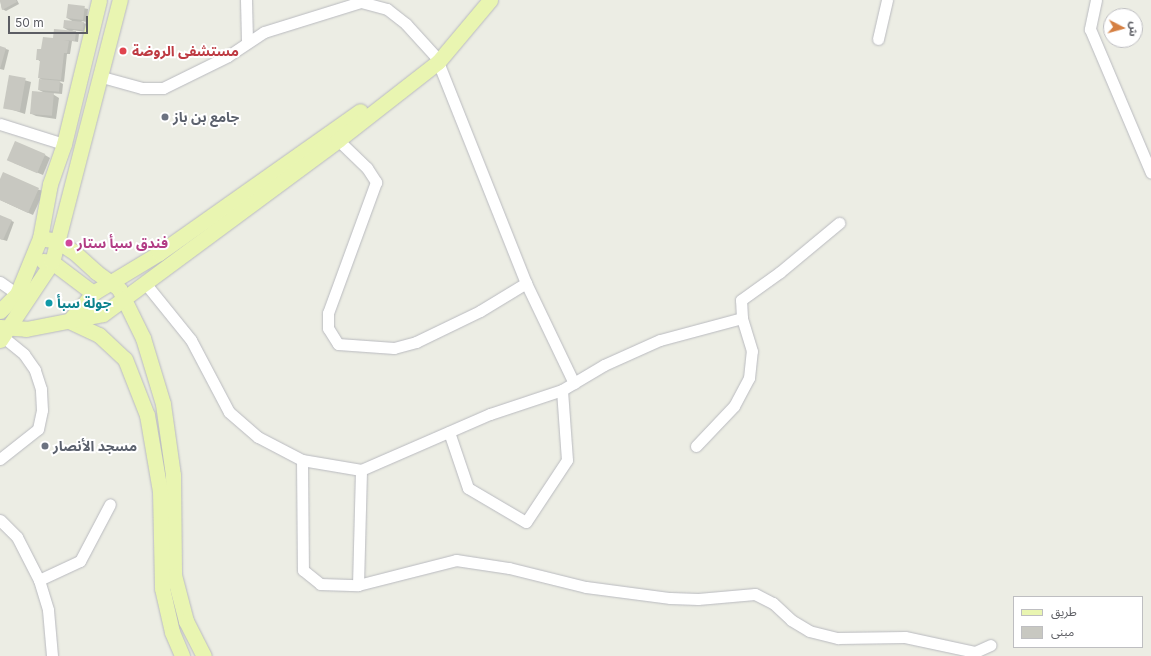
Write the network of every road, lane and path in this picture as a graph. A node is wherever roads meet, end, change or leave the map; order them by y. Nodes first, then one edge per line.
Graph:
1 (99, 0) edge
2 (120, 0) edge
3 (246, 0) edge
4 (490, 0) edge
5 (887, 0) edge
6 (1096, 0) edge
7 (878, 39) dead end
8 (247, 42) junction
9 (437, 59) junction
10 (102, 76) junction
11 (0, 124) edge
12 (338, 140) junction
13 (64, 144) junction
14 (1151, 173) edge
15 (839, 223) dead end
16 (40, 238) junction
17 (57, 241) junction
18 (32, 259) junction
19 (52, 262) junction
20 (0, 282) edge
21 (112, 283) junction
22 (145, 283) junction
23 (526, 283) junction
24 (93, 293) junction
25 (17, 294) junction
26 (126, 297) junction
27 (0, 311) edge
28 (742, 318) junction
29 (69, 322) junction
30 (3, 333) edge
31 (574, 383) junction
32 (562, 390) junction
33 (449, 432) junction
34 (696, 446) dead end
35 (0, 459) edge
36 (302, 460) junction
37 (361, 470) junction
38 (110, 504) dead end
39 (0, 520) edge
40 (39, 580) junction
41 (358, 585) junction
42 (991, 645) dead end
43 (52, 656) edge
44 (182, 656) edge
45 (204, 656) edge

1 - 13 main road
2 - 10 main road
3 - 8 street
4 - 9 main road
5 - 7 street
6 - 14 street
8 - 9 street
8 - 10 street
9 - 12 main road
9 - 21 main road
9 - 23 street
10 - 17 main road
11 - 13 street
12 - 22 main road
12 - 23 street
13 - 16 main road
15 - 28 street
16 - 17 main road
16 - 18 main road
17 - 19 main road
17 - 21 main road
18 - 19 main road
18 - 25 main road
19 - 24 main road
19 - 30 main road
20 - 25 street
21 - 24 main road
21 - 26 main road
22 - 26 main road
22 - 36 street
23 - 31 street
24 - 29 main road
25 - 27 main road
26 - 29 main road
26 - 45 main road
28 - 31 street
28 - 34 street
29 - 30 main road
29 - 44 main road
30 - 35 street
31 - 32 street
32 - 33 street
32 - 33 street
33 - 37 street
36 - 37 street
36 - 41 street
37 - 41 street
38 - 40 street
39 - 40 street
40 - 43 street
41 - 42 street

